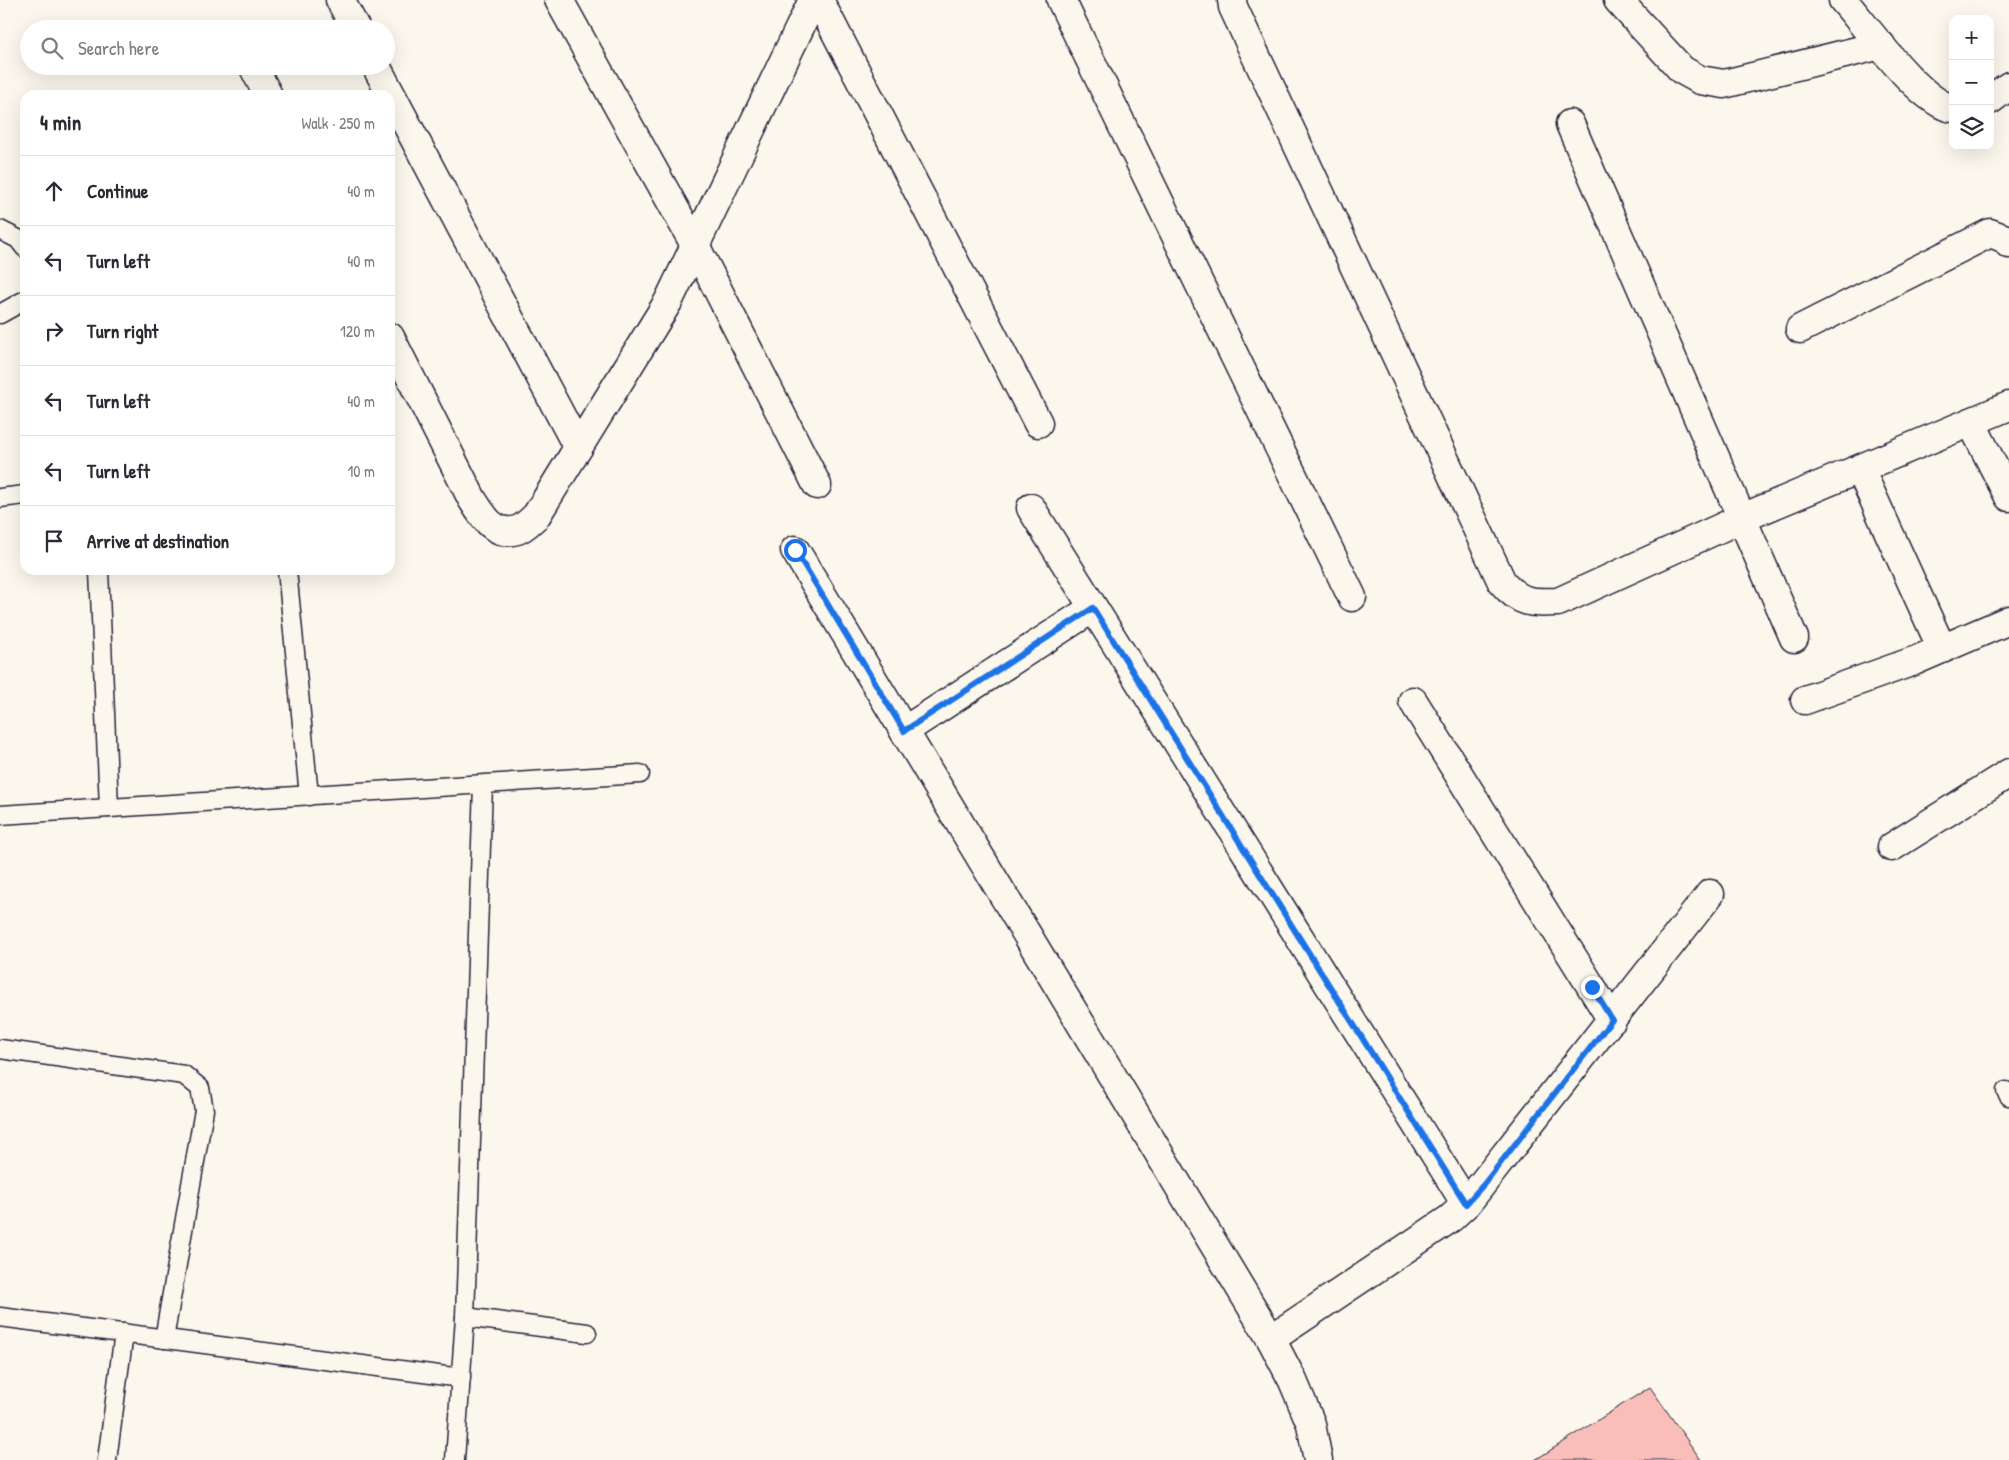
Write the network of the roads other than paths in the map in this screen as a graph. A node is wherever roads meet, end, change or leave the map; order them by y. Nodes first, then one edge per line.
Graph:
1 (340, 0) edge
2 (559, 0) edge
3 (813, 0) edge
4 (819, 0) edge
5 (1061, 0) edge
6 (1232, 0) edge
7 (1618, 0) edge
8 (1843, 0) edge
9 (351, 20) edge
10 (1881, 45) junction
11 (258, 75) edge
12 (381, 75) edge
13 (2009, 86) edge
14 (265, 90) edge
15 (389, 90) edge
16 (1994, 97) edge
17 (395, 102) edge
18 (1949, 107) edge
19 (1570, 124) dead end
20 (0, 230) edge
21 (20, 242) edge
22 (2009, 244) edge
23 (696, 245) junction
24 (20, 303) edge
25 (0, 314) edge
26 (1800, 329) dead end
27 (395, 347) edge
28 (2009, 406) edge
29 (1971, 422) junction
30 (1038, 423) dead end
31 (578, 448) junction
32 (1860, 469) junction
33 (817, 485) dead end
34 (20, 495) edge
35 (2009, 497) edge
36 (0, 498) edge
37 (1031, 508) dead end
38 (1740, 519) junction
39 (795, 550) dead end
40 (99, 575) edge
41 (287, 575) edge
42 (1352, 597) dead end
43 (1093, 608) junction
44 (2009, 620) edge
45 (1794, 638) dead end
46 (1942, 649) junction
47 (1805, 700) dead end
48 (1413, 701) dead end
49 (904, 731) junction
50 (640, 774) dead end
51 (2009, 774) edge
52 (483, 785) junction
53 (309, 796) junction
54 (109, 808) junction
55 (0, 815) edge
56 (1892, 848) dead end
57 (1710, 894) dead end
58 (1612, 1020) junction
59 (0, 1049) edge
60 (1466, 1204) junction
61 (0, 1317) edge
62 (466, 1317) junction
63 (124, 1333) junction
64 (587, 1333) dead end
65 (164, 1339) junction
66 (1271, 1339) junction
67 (461, 1378) junction
68 (107, 1460) edge
69 (455, 1460) edge
70 (1318, 1460) edge

1 - 9 street
2 - 23 street
3 - 23 street
4 - 30 street
5 - 42 street
6 - 38 street
7 - 10 street
8 - 10 street
10 - 18 street
11 - 14 street
12 - 15 street
13 - 16 street
17 - 31 street
19 - 38 street
20 - 21 lane
22 - 26 street
23 - 31 street
23 - 33 street
24 - 25 lane
27 - 31 street
28 - 29 street
29 - 32 street
29 - 35 street
32 - 38 street
32 - 46 street
34 - 36 lane
37 - 43 street
38 - 45 street
39 - 49 street
40 - 54 lane
41 - 53 lane
43 - 49 street
43 - 60 street
44 - 46 street
46 - 47 street
48 - 58 street
49 - 66 street
50 - 52 lane
51 - 56 street
52 - 53 lane
52 - 62 lane
53 - 54 lane
54 - 55 lane
57 - 58 street
58 - 60 street
59 - 65 lane
60 - 66 street
61 - 63 lane
62 - 64 lane
62 - 67 lane
63 - 65 lane
63 - 68 lane
65 - 67 lane
66 - 70 street
67 - 69 lane

